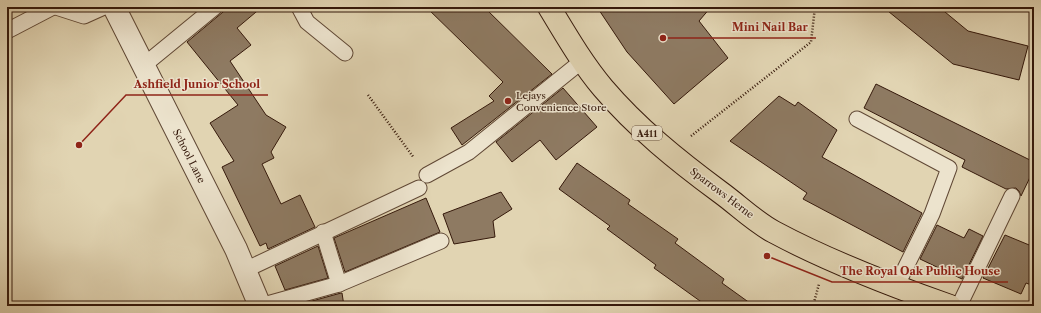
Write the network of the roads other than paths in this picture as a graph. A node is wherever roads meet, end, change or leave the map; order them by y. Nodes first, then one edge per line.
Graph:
1 (54, 7) edge
2 (104, 7) edge
3 (114, 7) edge
4 (215, 7) edge
5 (299, 7) edge
6 (549, 7) edge
7 (7, 31) edge
8 (345, 53) dead end
9 (582, 61) junction
10 (143, 66) junction
11 (857, 119) dead end
12 (1012, 196) dead end
13 (323, 232) junction
14 (440, 241) dead end
15 (245, 270) junction
16 (339, 284) junction
17 (896, 287) junction
18 (260, 306) edge
19 (950, 306) edge
20 (959, 306) edge

1 - 2 lane
1 - 7 lane
3 - 10 street, School Lane
4 - 10 lane
5 - 8 lane
6 - 9 main road, Sparrows Herne / A411
9 - 13 lane
9 - 17 main road, Sparrows Herne / A411
10 - 15 street, School Lane
11 - 17 lane
12 - 20 lane
13 - 15 lane
13 - 16 lane
14 - 16 lane
15 - 18 street, School Lane
16 - 18 lane
17 - 19 main road, Sparrows Herne / A411

